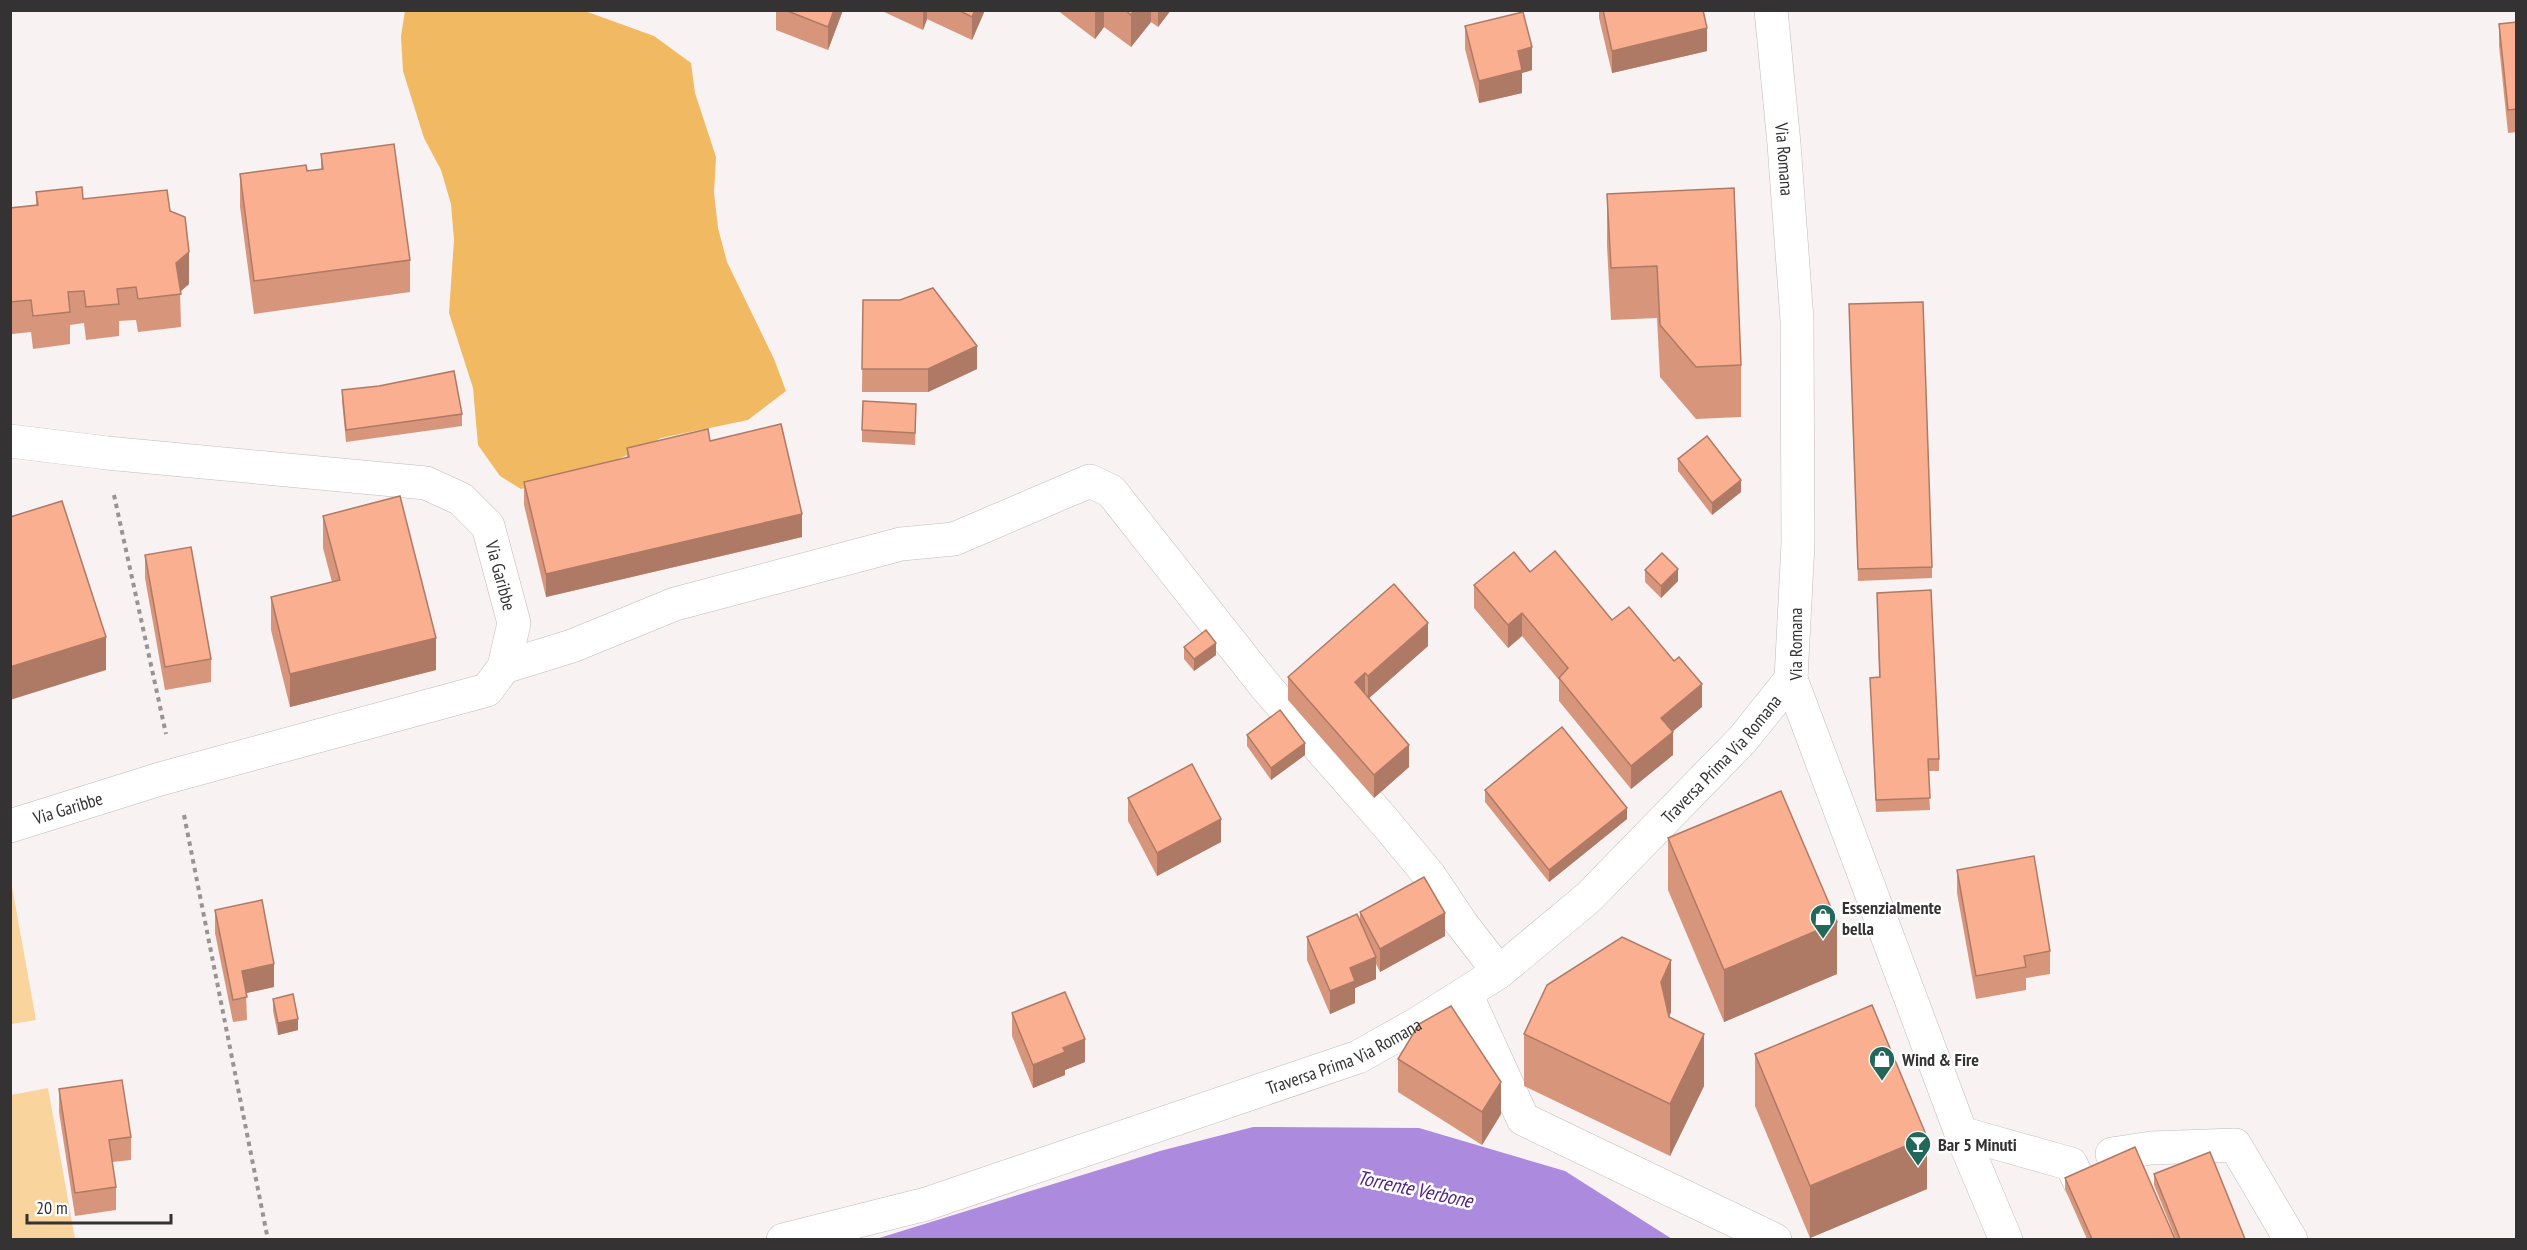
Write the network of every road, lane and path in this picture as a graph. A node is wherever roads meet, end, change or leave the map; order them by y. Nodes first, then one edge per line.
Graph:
1 (1771, 10) edge
2 (10, 441) edge
3 (107, 453) junction
4 (504, 667) junction
5 (1791, 679) junction
6 (176, 775) junction
7 (10, 826) edge
8 (1499, 972) junction
9 (1466, 994) junction
10 (1961, 1133) junction
11 (268, 1239) edge
12 (783, 1239) edge
13 (1775, 1239) edge
14 (2006, 1239) edge
15 (2291, 1239) edge

1 - 5 street, Via Romana
2 - 3 street, Via Garibbe
3 - 4 street, Via Garibbe
3 - 6 path
4 - 6 street, Via Garibbe
4 - 8 street
5 - 8 street, Traversa Prima Via Romana
5 - 10 street, Via Romana
6 - 7 street, Via Garibbe
6 - 11 path
8 - 9 street, Traversa Prima Via Romana
9 - 12 street, Traversa Prima Via Romana
9 - 13 street
10 - 14 street, Via Romana
10 - 15 street

